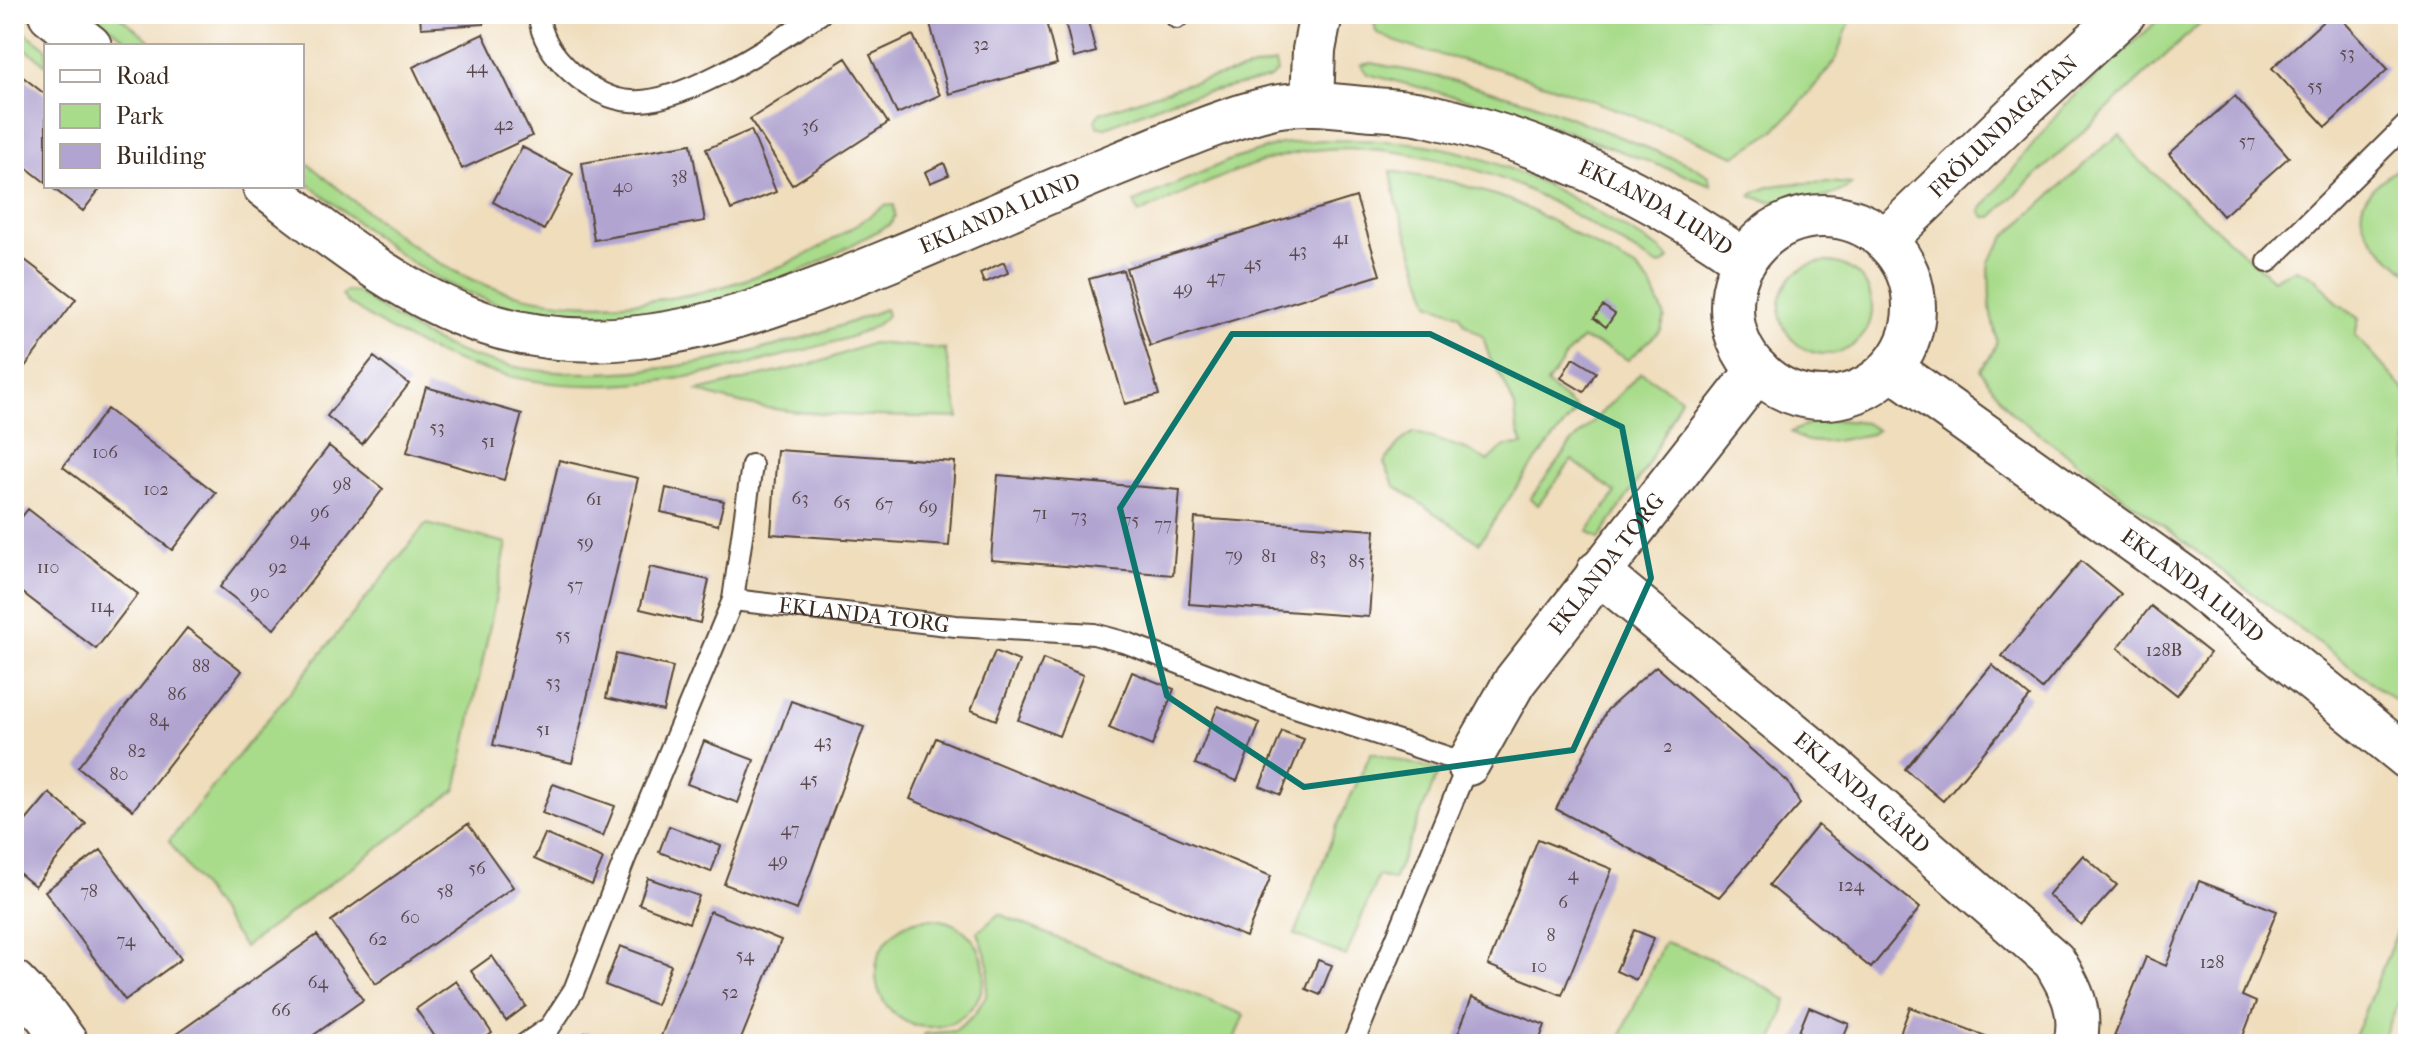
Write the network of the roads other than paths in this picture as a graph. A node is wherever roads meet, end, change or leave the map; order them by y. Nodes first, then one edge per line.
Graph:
1 (50, 14) edge
2 (539, 14) edge
3 (820, 14) edge
4 (1321, 14) edge
5 (2124, 14) edge
6 (88, 44) edge
7 (1312, 104) junction
8 (2408, 123) edge
9 (267, 188) edge
10 (1885, 240) junction
11 (1745, 261) junction
12 (2268, 262) dead end
13 (1891, 368) junction
14 (1758, 370) junction
15 (752, 465) dead end
16 (1598, 572) junction
17 (733, 600) junction
18 (2408, 758) edge
19 (1468, 764) junction
20 (14, 982) edge
21 (67, 1044) edge
22 (525, 1044) edge
23 (1353, 1044) edge
24 (2075, 1044) edge

1 - 6 street
2 - 3 lane
4 - 7 street
5 - 10 street, FRÖLUNDAGATAN
7 - 9 street, EKLANDA LUND
7 - 11 street, EKLANDA LUND
8 - 12 lane
10 - 11 street, EKLANDA LUND
10 - 13 street, EKLANDA LUND
11 - 14 street, EKLANDA LUND
13 - 14 street, EKLANDA LUND
13 - 18 street, EKLANDA LUND
14 - 16 street, EKLANDA TORG
15 - 17 lane
16 - 19 street, EKLANDA TORG
16 - 24 street, EKLANDA GÅRD
17 - 19 lane, EKLANDA TORG
17 - 22 lane
19 - 23 lane, EKLANDA TORG
20 - 21 street

